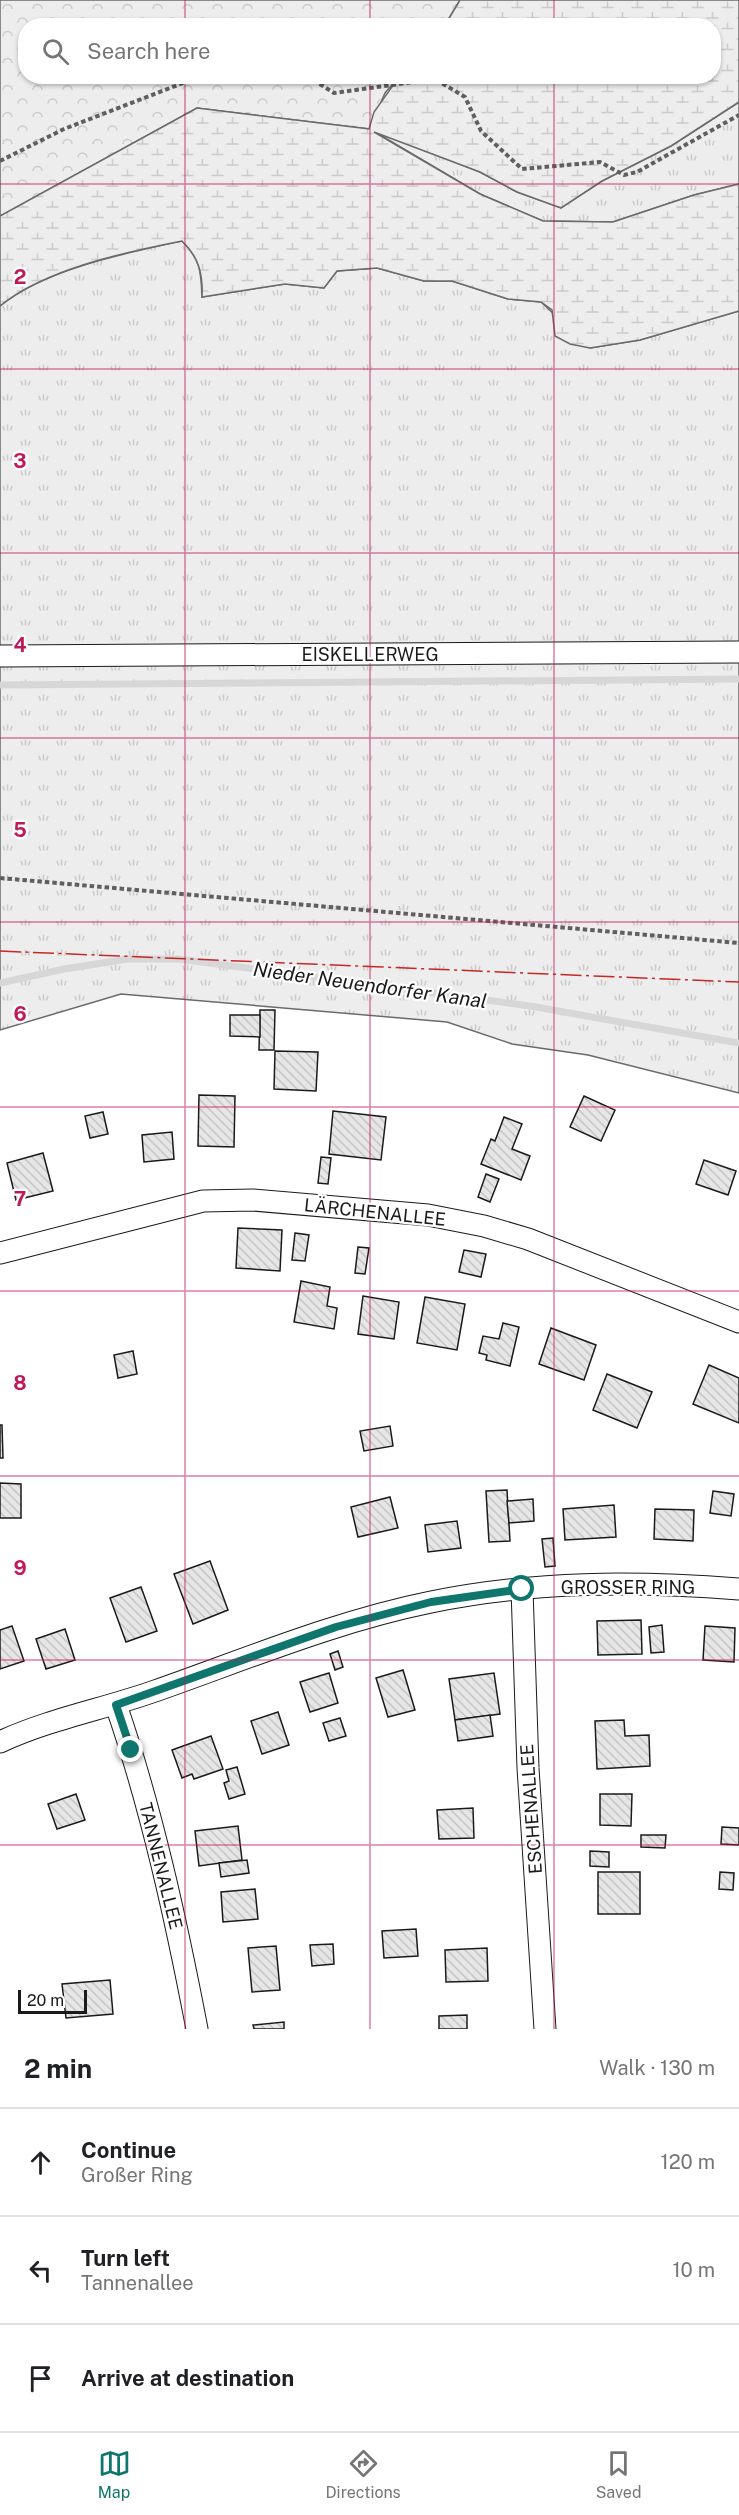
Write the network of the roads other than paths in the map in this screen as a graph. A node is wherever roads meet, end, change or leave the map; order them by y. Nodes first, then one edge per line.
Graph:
1 (739, 652) edge
2 (0, 656) edge
3 (0, 1254) edge
4 (739, 1322) edge
5 (522, 1589) junction
6 (739, 1589) edge
7 (116, 1705) junction
8 (0, 1742) edge
9 (197, 2029) edge
10 (545, 2029) edge

1 - 2 street, EISKELLERWEG
3 - 4 street, LÄRCHENALLEE
5 - 6 street, GROSSER RING
5 - 7 street, GROSSER RING
5 - 10 street, ESCHENALLEE
7 - 8 street, GROSSER RING
7 - 9 street, TANNENALLEE

